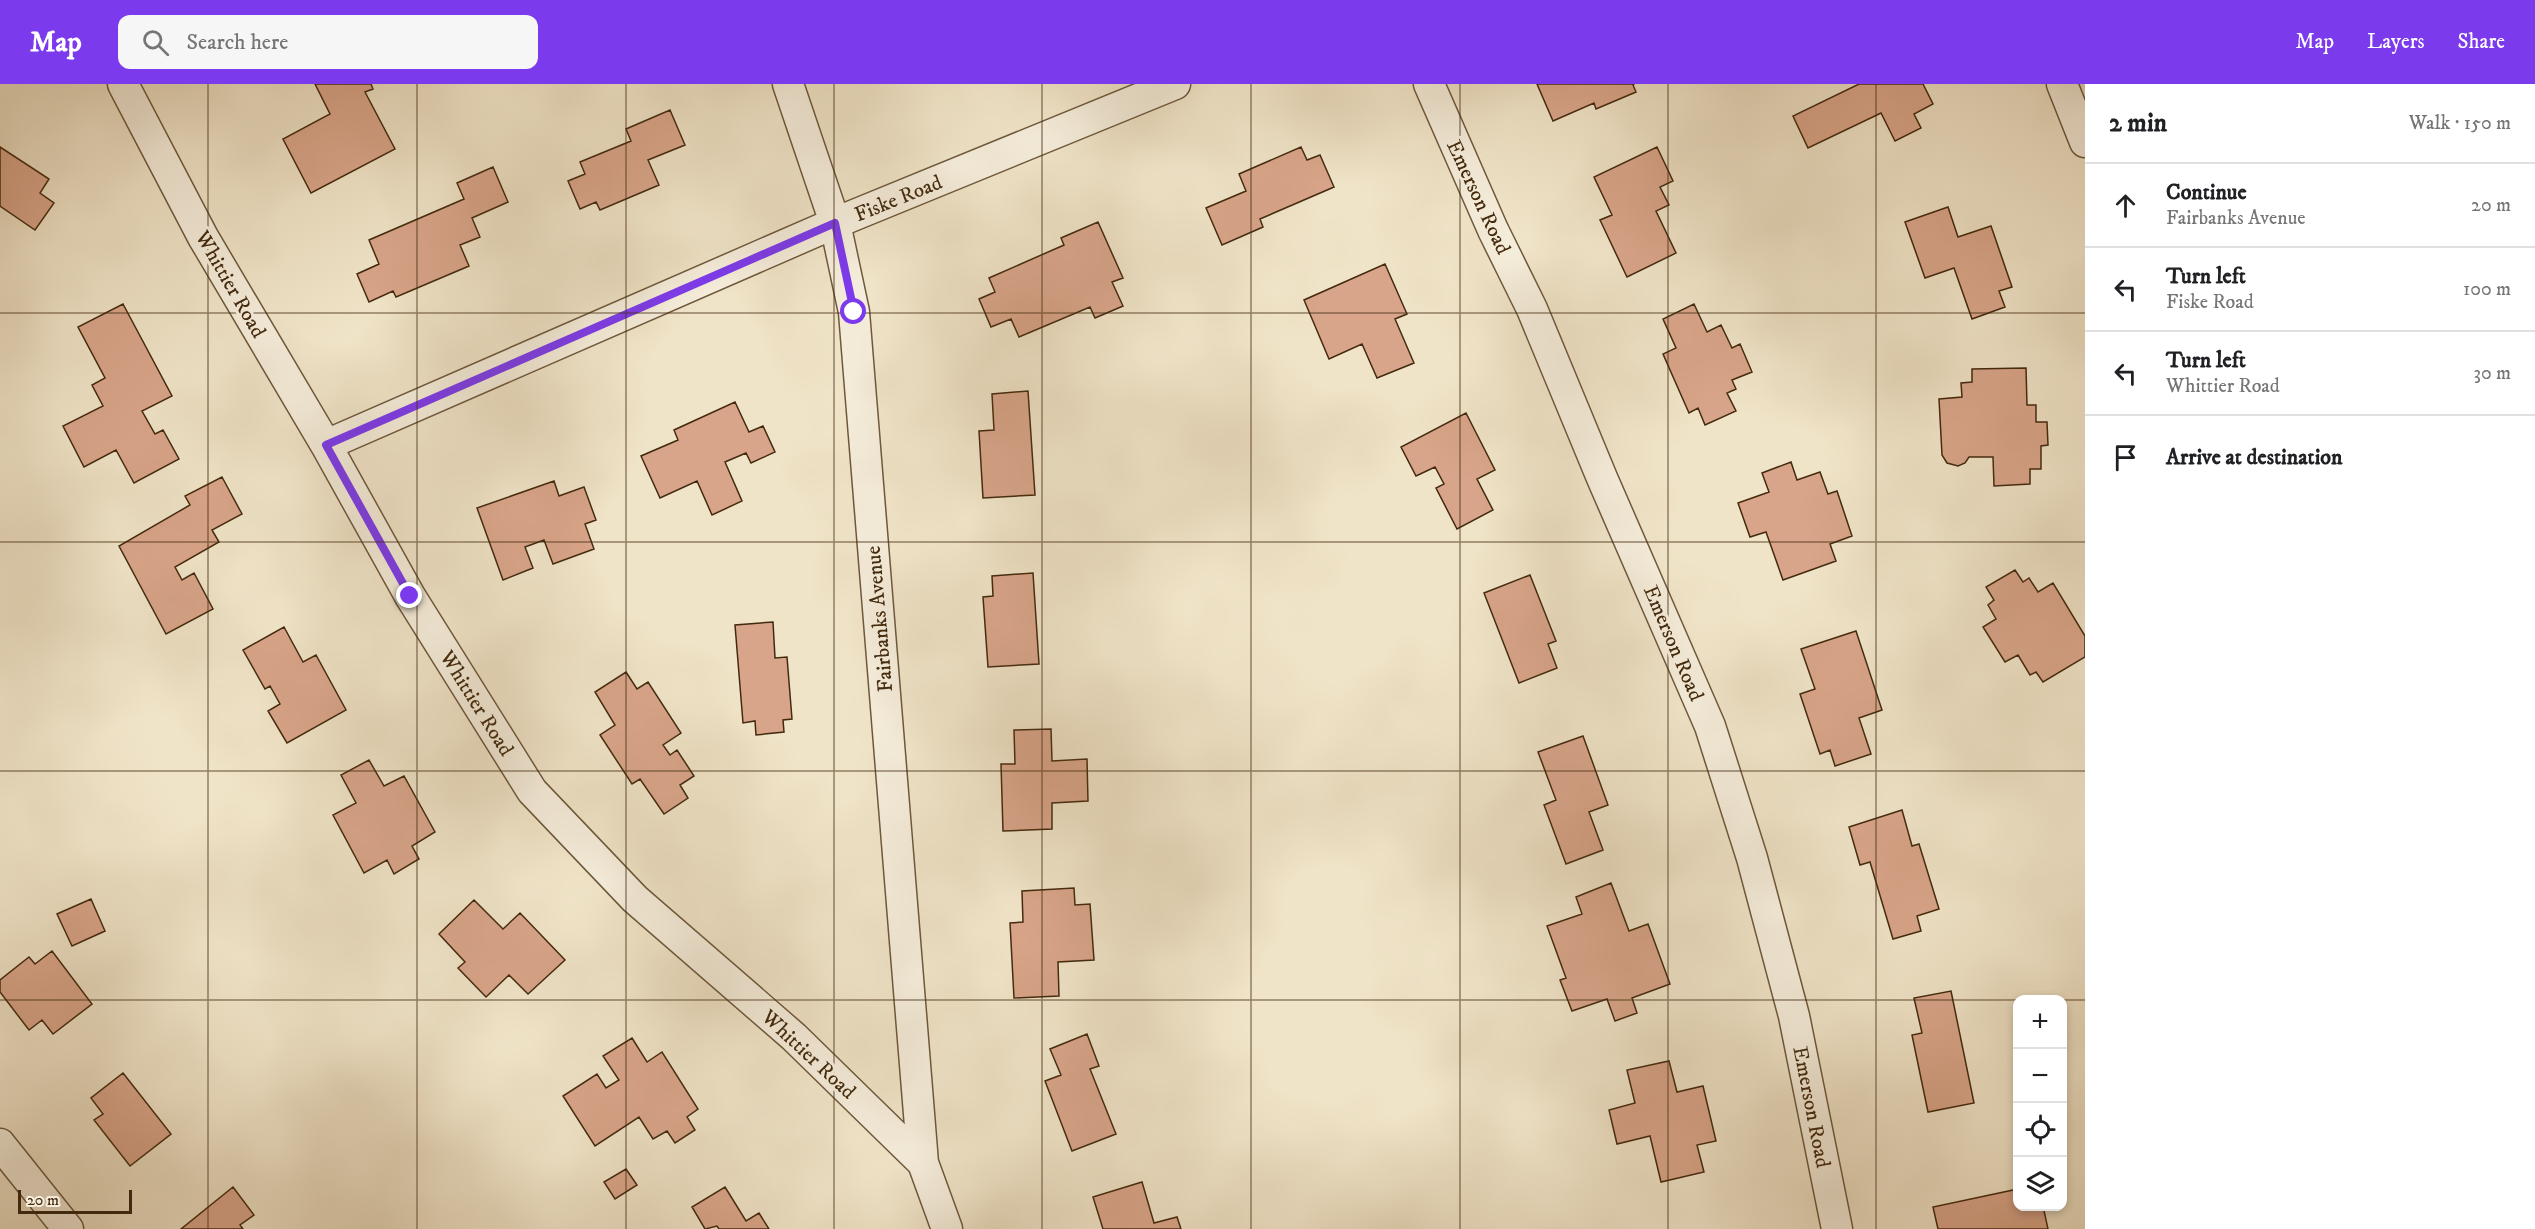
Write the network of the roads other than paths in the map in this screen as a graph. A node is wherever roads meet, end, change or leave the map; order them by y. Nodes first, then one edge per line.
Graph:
1 (123, 84) edge
2 (788, 84) edge
3 (1175, 84) edge
4 (1429, 84) edge
5 (2062, 84) edge
6 (2085, 142) edge
7 (835, 223) junction
8 (326, 445) junction
9 (0, 1144) edge
10 (923, 1163) junction
11 (68, 1229) edge
12 (947, 1229) edge
13 (1837, 1229) edge

1 - 8 street, Whittier Road
2 - 7 street, Fairbanks Avenue
3 - 7 street, Fiske Road
4 - 13 street, Emerson Road
5 - 6 street
7 - 8 street, Fiske Road
7 - 10 street, Fairbanks Avenue
8 - 10 street, Whittier Road
9 - 11 street
10 - 12 street, Whittier Road

